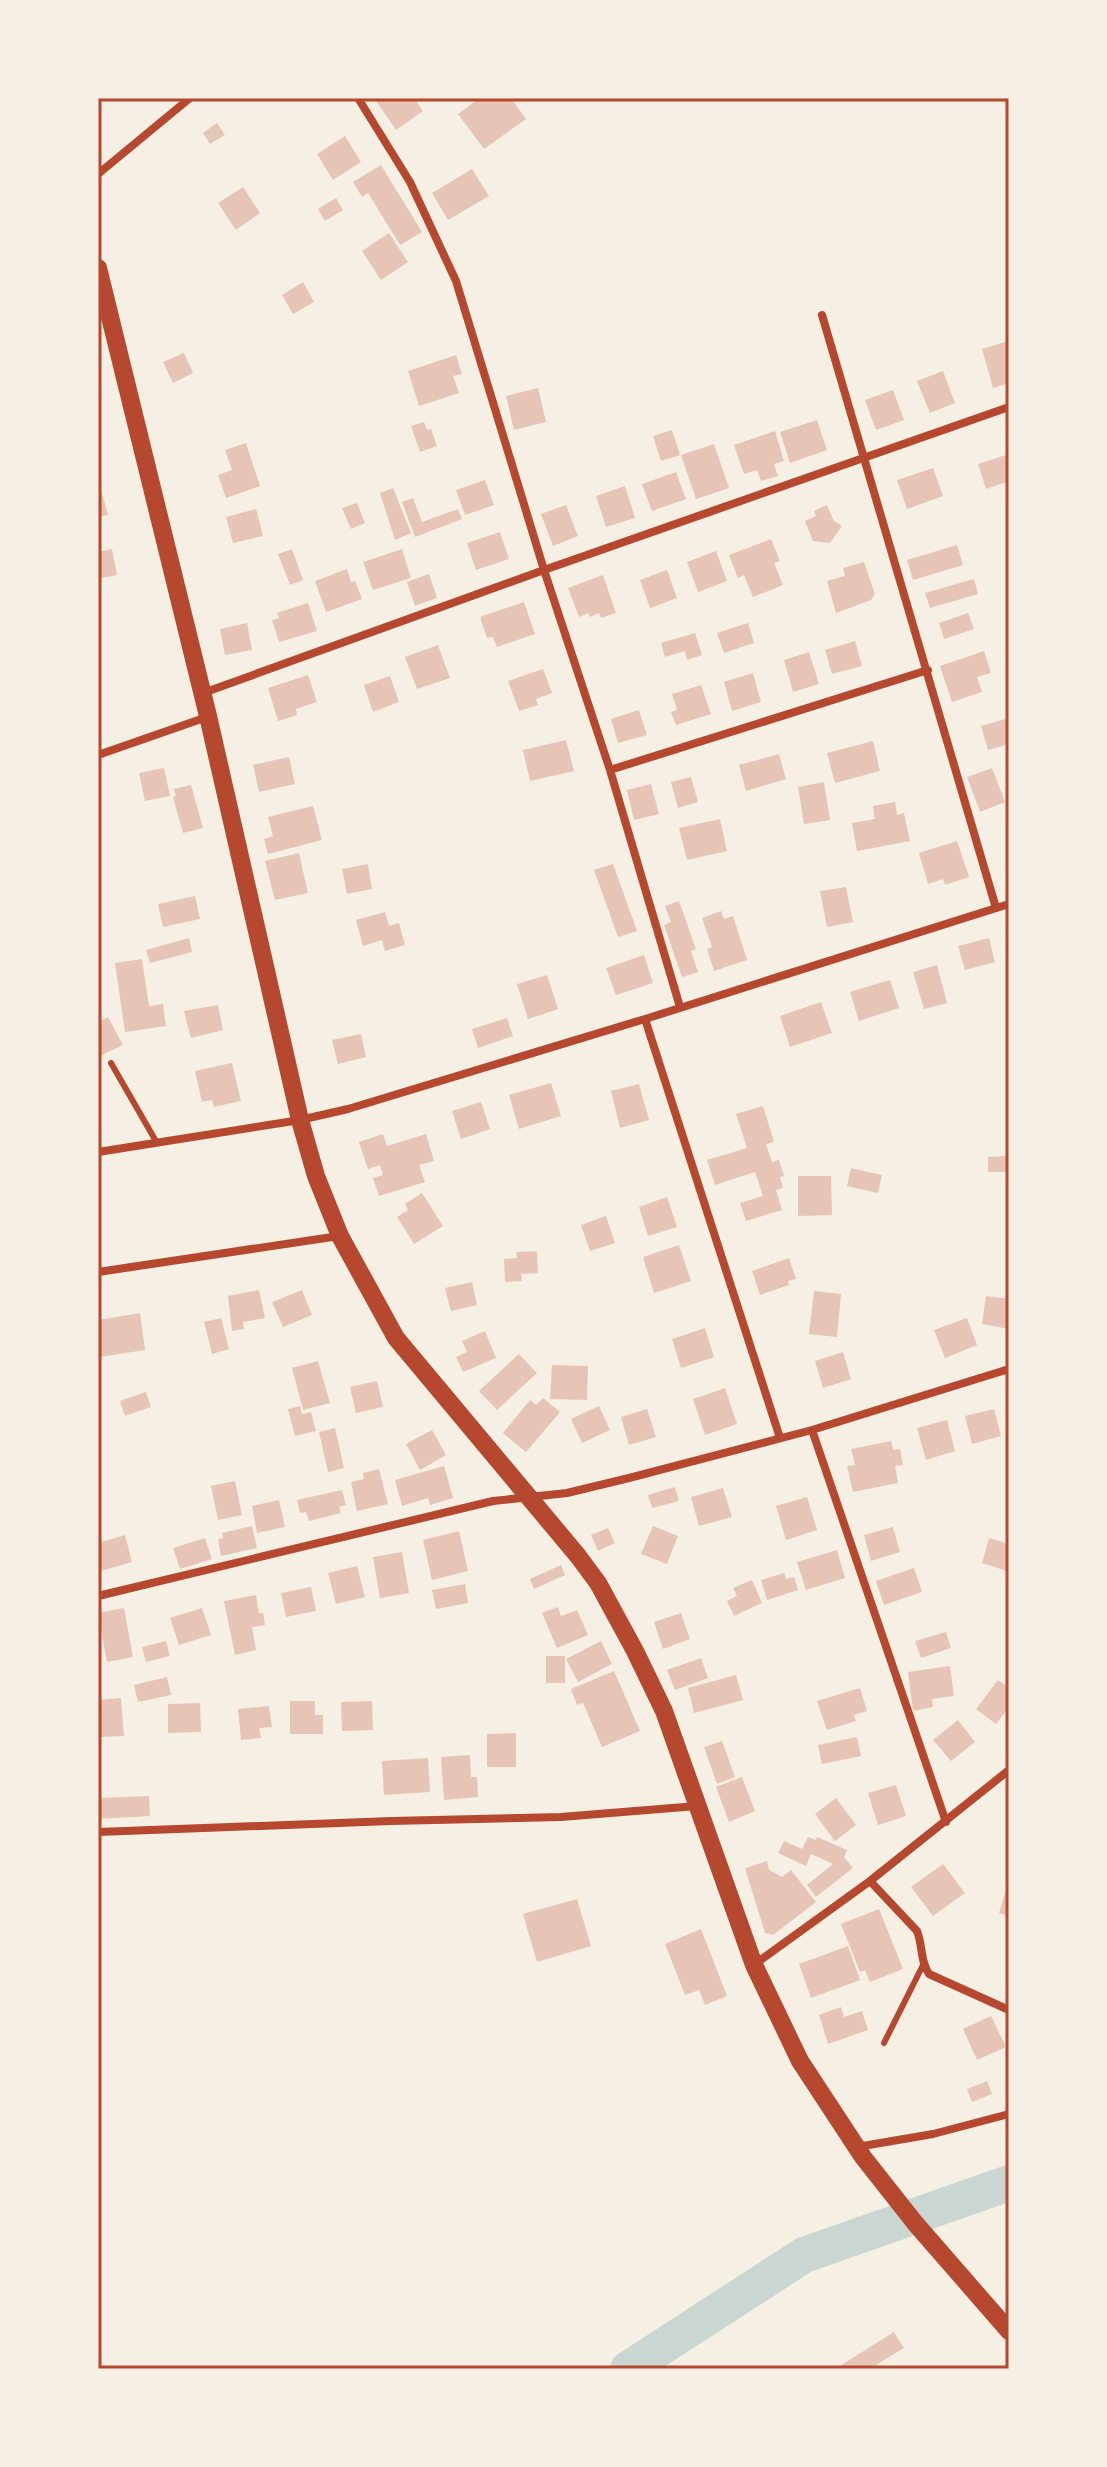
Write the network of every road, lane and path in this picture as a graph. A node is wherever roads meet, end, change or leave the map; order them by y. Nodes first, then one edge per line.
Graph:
1 (190, 98) edge
2 (358, 98) edge
3 (98, 174) edge
4 (98, 268) edge
5 (822, 315) dead end
6 (1009, 407) edge
7 (863, 457) junction
8 (544, 570) junction
9 (928, 670) junction
10 (202, 693) junction
11 (208, 716) junction
12 (98, 755) edge
13 (610, 770) junction
14 (1009, 904) edge
15 (996, 908) junction
16 (680, 1007) junction
17 (645, 1019) junction
18 (111, 1063) dead end
19 (300, 1120) junction
20 (157, 1143) junction
21 (98, 1152) edge
22 (340, 1236) junction
23 (98, 1272) edge
24 (1009, 1369) edge
25 (812, 1430) junction
26 (780, 1438) junction
27 (530, 1497) junction
28 (98, 1596) edge
29 (1009, 1770) edge
30 (698, 1806) junction
31 (946, 1822) junction
32 (98, 1832) edge
33 (870, 1881) junction
34 (754, 1965) junction
35 (923, 1965) junction
36 (1009, 2010) edge
37 (884, 2043) dead end
38 (1009, 2114) edge
39 (860, 2152) junction
40 (1009, 2331) edge

1 - 3 street
2 - 8 street
4 - 10 main road
5 - 7 street
6 - 7 street
7 - 8 street
7 - 9 street
8 - 10 street
8 - 13 street
9 - 13 street
9 - 15 street
10 - 11 main road
11 - 12 street
11 - 19 main road
13 - 16 street
14 - 15 street
15 - 16 street
16 - 17 street
17 - 19 street
17 - 26 street
18 - 20 lane
19 - 20 street
19 - 22 main road
20 - 21 street
22 - 23 street
22 - 27 main road
24 - 25 street
25 - 26 street
25 - 31 street
26 - 27 street
27 - 28 street
27 - 30 main road
29 - 31 street
30 - 32 street
30 - 34 main road
31 - 33 street
33 - 34 street
33 - 35 street
34 - 39 main road
35 - 36 street
35 - 37 lane
38 - 39 street
39 - 40 main road

